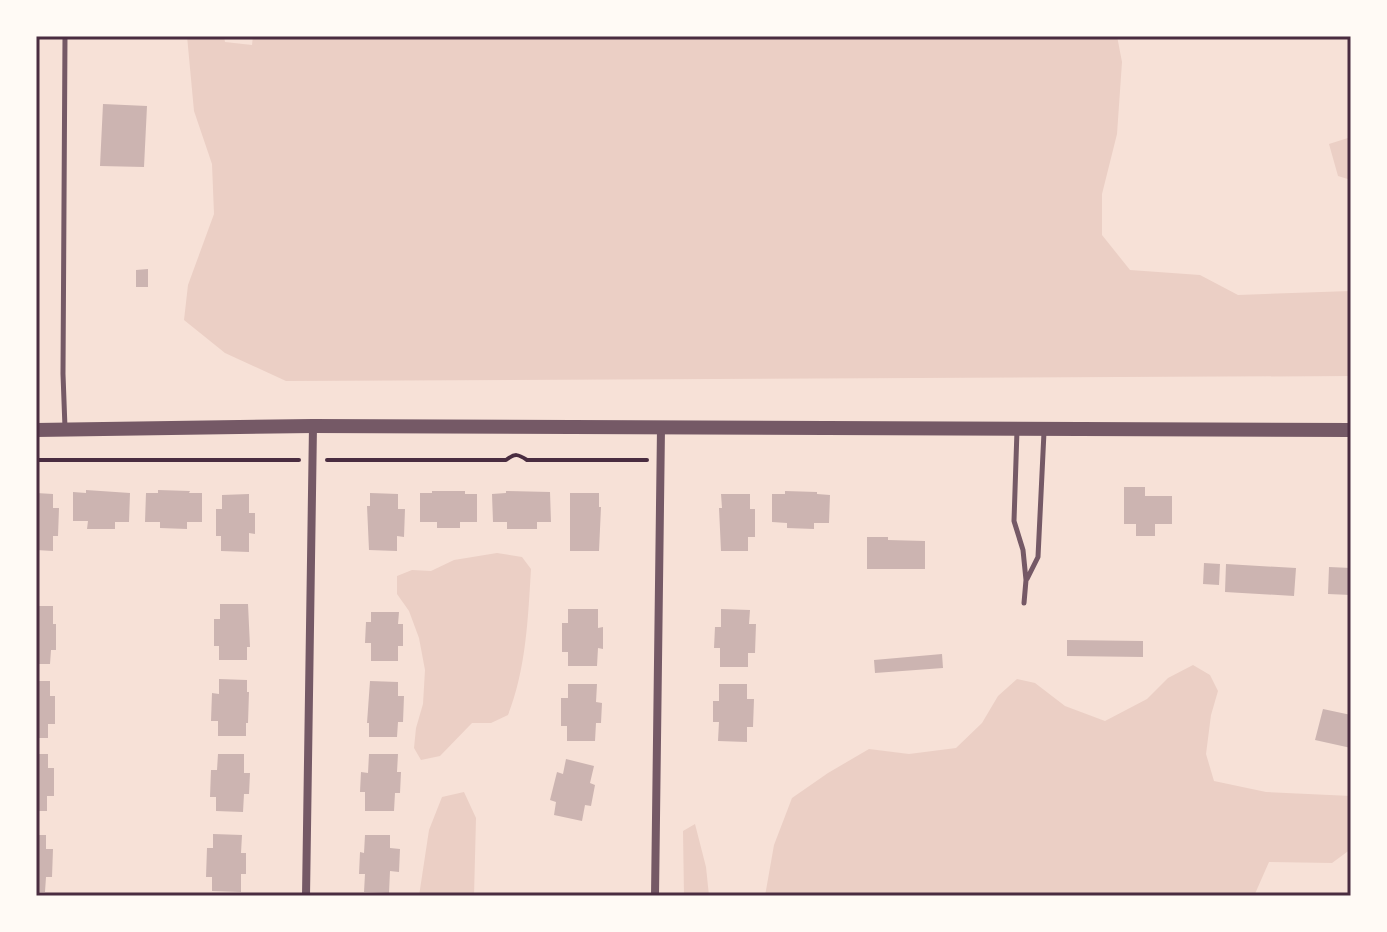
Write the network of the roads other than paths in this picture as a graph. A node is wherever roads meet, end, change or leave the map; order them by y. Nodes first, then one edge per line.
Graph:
1 (65, 36) edge
2 (313, 426) junction
3 (661, 428) junction
4 (65, 429) junction
5 (1017, 429) junction
6 (1044, 429) junction
7 (36, 430) edge
8 (1351, 430) edge
9 (1026, 580) junction
10 (1024, 603) dead end
11 (306, 896) edge
12 (655, 896) edge

1 - 4 lane
2 - 3 street
2 - 4 street
2 - 11 street
3 - 5 street
3 - 12 street
4 - 7 street
5 - 6 street
5 - 9 lane
6 - 8 street
6 - 9 lane
9 - 10 lane

